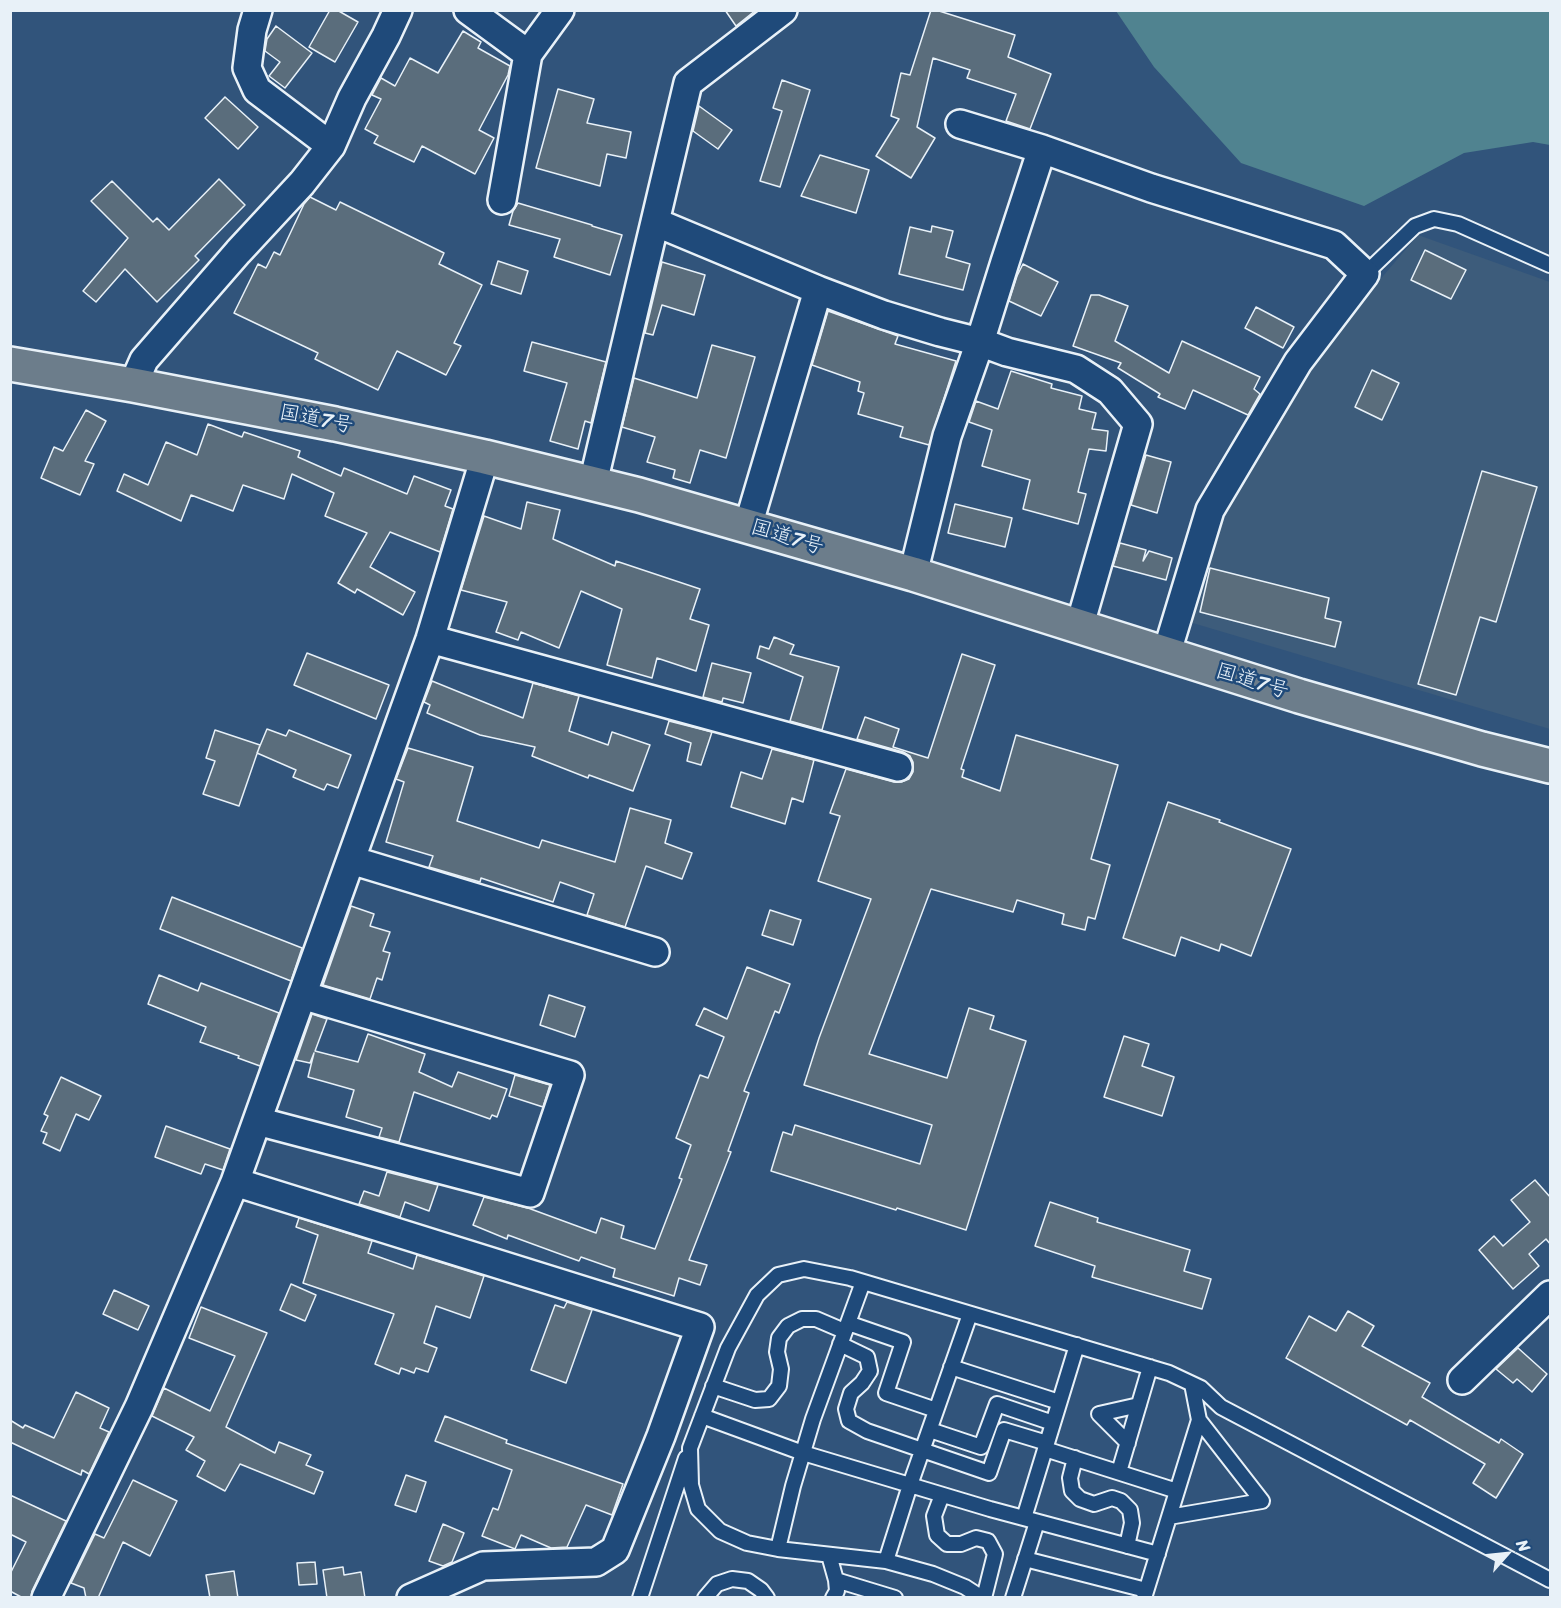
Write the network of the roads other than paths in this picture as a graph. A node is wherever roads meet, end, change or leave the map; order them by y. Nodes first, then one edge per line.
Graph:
1 (258, 10) edge
2 (398, 10) edge
3 (468, 10) edge
4 (560, 10) edge
5 (783, 10) edge
6 (528, 54) junction
7 (960, 124) dead end
8 (331, 146) junction
9 (1042, 149) junction
10 (502, 200) dead end
11 (655, 222) junction
12 (1551, 265) edge
13 (1365, 274) junction
14 (818, 290) junction
15 (980, 342) junction
16 (10, 364) edge
17 (133, 385) junction
18 (485, 457) junction
19 (592, 483) junction
20 (748, 526) junction
21 (913, 574) junction
22 (1079, 627) junction
23 (430, 639) junction
24 (1166, 655) junction
25 (1551, 766) edge
26 (898, 767) dead end
27 (351, 860) junction
28 (655, 952) dead end
29 (303, 994) junction
30 (257, 1121) junction
31 (235, 1182) junction
32 (863, 1282) junction
33 (1551, 1295) edge
34 (970, 1314) junction
35 (844, 1333) junction
36 (1077, 1345) junction
37 (951, 1366) junction
38 (1150, 1367) junction
39 (1462, 1380) dead end
40 (1192, 1384) junction
41 (714, 1386) junction
42 (1059, 1402) junction
43 (1139, 1405) junction
44 (936, 1410) junction
45 (702, 1416) junction
46 (1199, 1420) junction
47 (1053, 1423) junction
48 (930, 1430) junction
49 (1128, 1443) junction
50 (1046, 1446) junction
51 (690, 1448) junction
52 (922, 1451) junction
53 (803, 1453) junction
54 (1075, 1458) junction
55 (1119, 1472) junction
56 (910, 1485) junction
57 (1177, 1491) junction
58 (942, 1495) junction
59 (1169, 1517) junction
60 (1031, 1520) junction
61 (1127, 1546) junction
62 (778, 1549) junction
63 (1158, 1554) junction
64 (829, 1555) junction
65 (1025, 1559) junction
66 (886, 1561) junction
67 (836, 1580) junction
68 (1551, 1580) edge
69 (1145, 1594) edge
70 (46, 1598) edge
71 (411, 1598) edge
72 (640, 1598) edge
73 (705, 1598) edge
74 (767, 1598) edge
75 (833, 1598) edge
76 (895, 1598) edge
77 (983, 1598) edge
78 (1013, 1598) edge

1 - 8 street
2 - 8 street
3 - 6 street
4 - 6 street
5 - 11 street
6 - 10 street
7 - 9 street
8 - 17 street
9 - 13 street
9 - 15 street
11 - 14 street
11 - 19 street
12 - 13 lane
13 - 24 street
14 - 15 street
14 - 20 street
15 - 21 street
15 - 22 street
16 - 17 highway, 国道7号
17 - 18 highway, 国道7号
18 - 19 highway, 国道7号
18 - 23 street
19 - 20 highway, 国道7号
20 - 21 highway, 国道7号
21 - 22 highway, 国道7号
22 - 24 highway, 国道7号
23 - 26 street
23 - 27 street
24 - 25 highway, 国道7号
27 - 28 street
27 - 29 street
29 - 30 street
29 - 30 street
30 - 31 street
31 - 70 street
31 - 71 street
32 - 34 lane
32 - 35 lane
32 - 41 lane
33 - 39 street
34 - 36 lane
34 - 37 lane
35 - 41 lane
35 - 44 lane
35 - 52 lane
35 - 53 lane
36 - 38 lane
36 - 42 lane
37 - 42 lane
37 - 44 lane
38 - 40 lane
38 - 43 lane
40 - 46 lane
40 - 68 lane
41 - 45 lane
42 - 47 lane
43 - 49 lane
43 - 49 lane
44 - 48 lane
45 - 51 lane
45 - 53 lane
46 - 57 lane
46 - 59 lane
47 - 48 lane
47 - 50 lane
48 - 52 lane
49 - 55 lane
50 - 52 lane
50 - 54 lane
50 - 60 lane
51 - 62 lane
51 - 72 lane
52 - 56 lane
53 - 56 lane
53 - 62 lane
54 - 55 lane
54 - 61 lane
55 - 57 lane
56 - 58 lane
56 - 66 lane
57 - 59 lane
58 - 60 lane
58 - 77 lane
59 - 63 lane
60 - 61 lane
60 - 65 lane
61 - 63 lane
62 - 64 lane
63 - 69 lane
64 - 66 lane
64 - 67 lane
65 - 69 lane
65 - 78 lane
66 - 77 lane
67 - 75 lane
67 - 76 lane
73 - 74 lane

